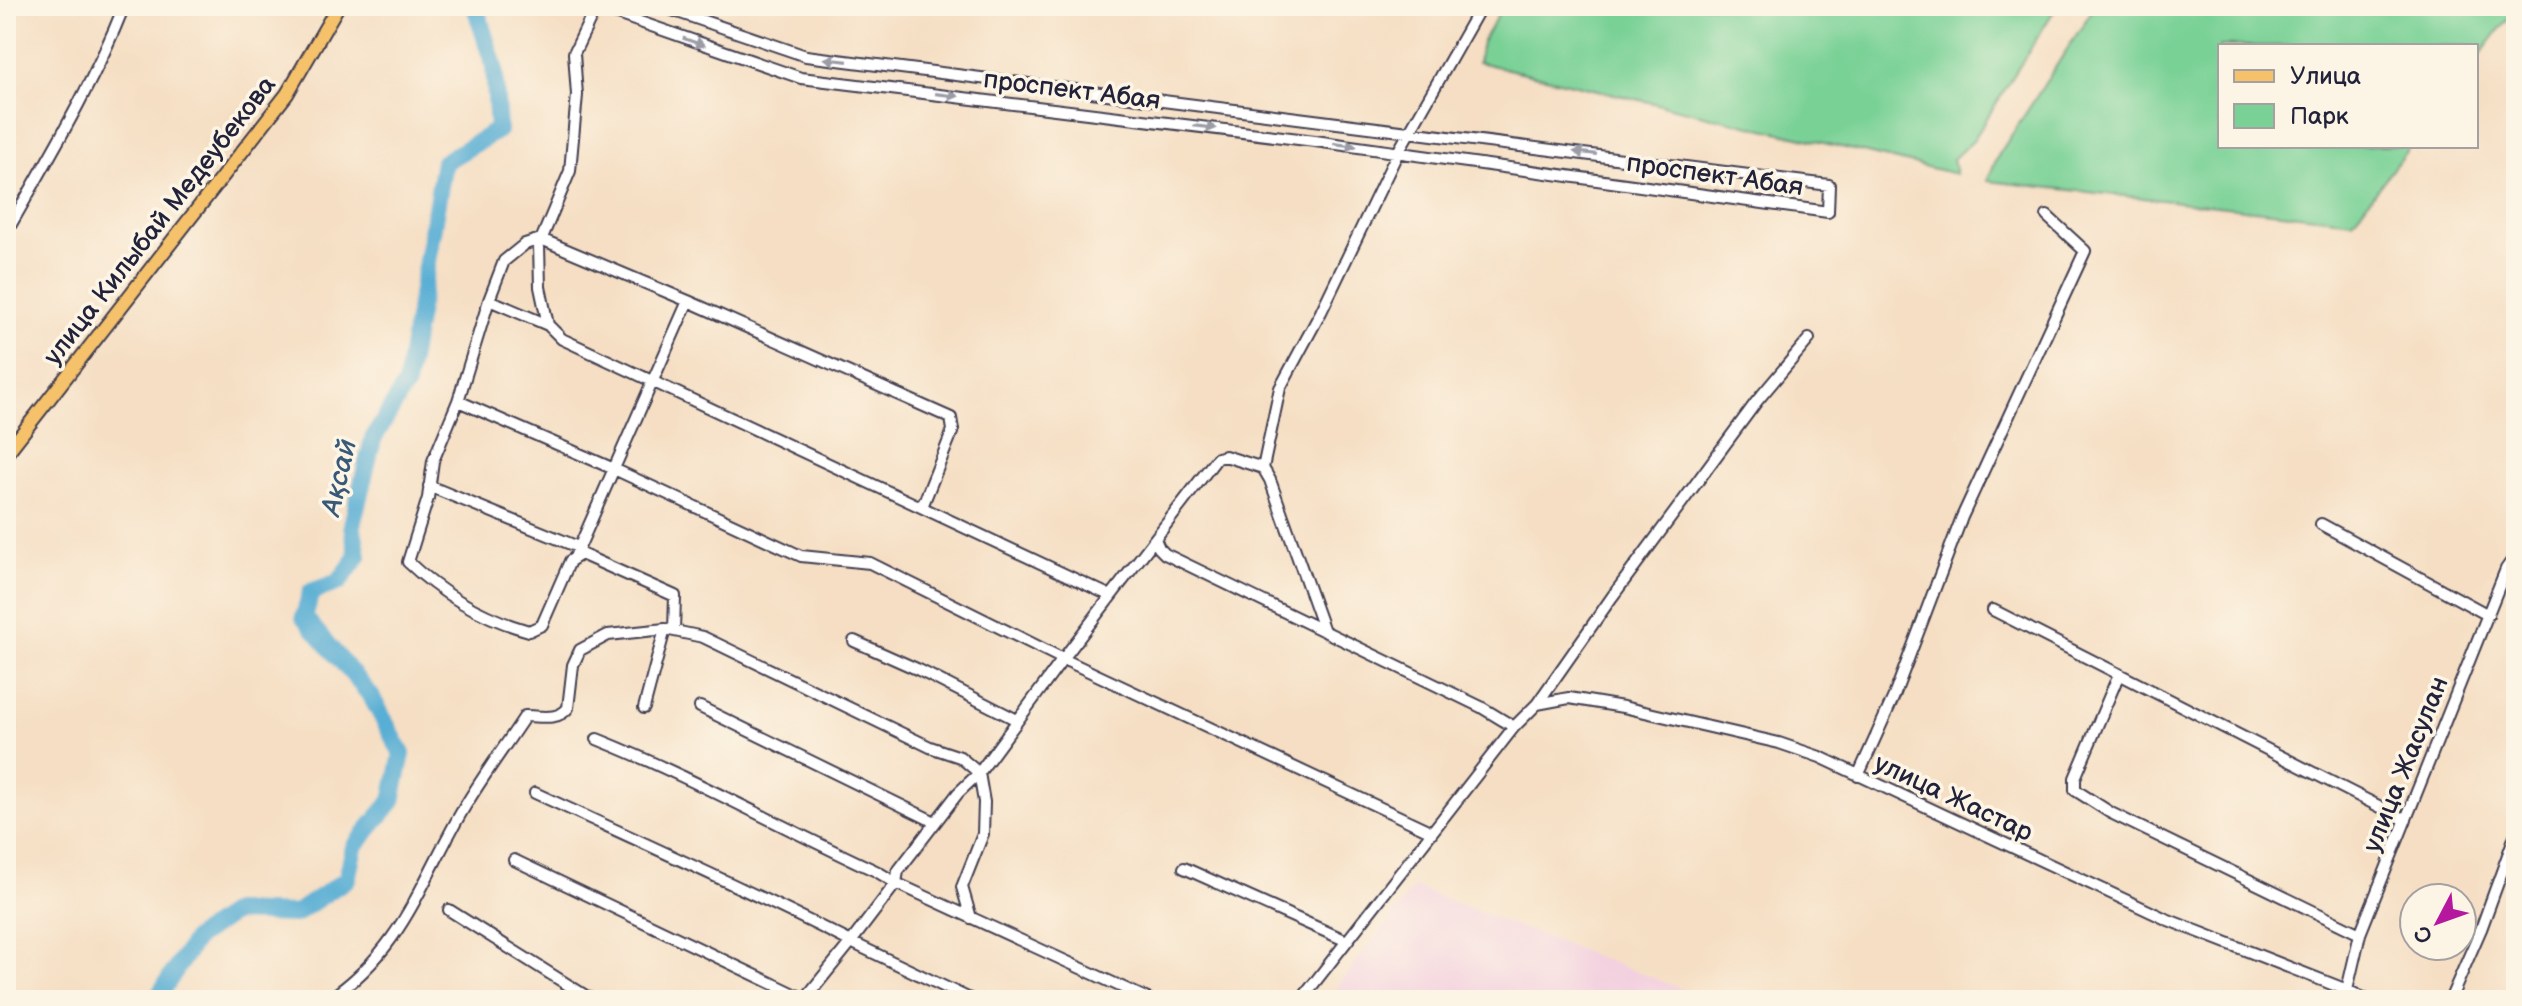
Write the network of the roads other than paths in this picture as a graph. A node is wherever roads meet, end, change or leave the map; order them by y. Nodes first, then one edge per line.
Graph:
1 (124, 6) edge
2 (338, 6) edge
3 (595, 6) edge
4 (660, 6) edge
5 (1481, 6) edge
6 (1411, 131) junction
7 (1398, 152) junction
8 (2047, 216) dead end
9 (6, 233) edge
10 (541, 239) junction
11 (489, 300) junction
12 (688, 301) junction
13 (548, 325) junction
14 (1809, 339) dead end
15 (652, 382) junction
16 (458, 401) junction
17 (6, 454) edge
18 (1263, 468) junction
19 (614, 469) junction
20 (429, 486) junction
21 (922, 507) junction
22 (2321, 524) dead end
23 (1155, 539) junction
24 (576, 552) junction
25 (2516, 561) edge
26 (1111, 596) junction
27 (1993, 610) dead end
28 (2488, 615) junction
29 (669, 630) junction
30 (1324, 631) junction
31 (854, 641) dead end
32 (1063, 659) junction
33 (2119, 674) junction
34 (1537, 704) junction
35 (700, 707) dead end
36 (644, 708) dead end
37 (1017, 720) junction
38 (1514, 727) junction
39 (597, 739) dead end
40 (979, 773) junction
41 (1858, 776) junction
42 (535, 793) dead end
43 (2406, 820) junction
44 (935, 822) junction
45 (1432, 832) junction
46 (2516, 833) edge
47 (514, 860) dead end
48 (1184, 868) dead end
49 (896, 883) junction
50 (449, 910) dead end
51 (971, 918) junction
52 (2360, 934) junction
53 (1347, 941) junction
54 (851, 942) junction
55 (2347, 990) junction
56 (328, 1000) edge
57 (592, 1000) edge
58 (806, 1000) edge
59 (972, 1000) edge
60 (1150, 1000) edge
61 (1301, 1000) edge
62 (2367, 1000) edge
63 (2450, 1000) edge

1 - 9 street
2 - 17 main road, улица Килыбай Медеубекова
3 -> 7 street, проспект Абая
3 - 10 street
6 -> 4 street, проспект Абая
5 - 6 street
6 - 7 street
7 -> 6 street, проспект Абая
7 - 18 street
8 - 41 street
10 - 11 street
10 - 12 street
10 - 13 street
11 - 13 street
11 - 16 street
12 - 15 street
12 - 21 street
13 - 15 street
14 - 34 street
15 - 19 street
15 - 21 street
16 - 19 street
16 - 20 street
18 - 23 street
18 - 30 street
19 - 24 street
19 - 32 street
20 - 24 street
20 - 24 street
21 - 26 street
22 - 28 street
23 - 26 street
23 - 30 street
24 - 29 street
25 - 28 street, улица Жасулан
26 - 32 street
27 - 33 street
28 - 43 street, улица Жасулан
29 - 36 street
29 - 40 street
29 - 56 street
30 - 38 street
31 - 37 street
32 - 37 street
32 - 45 street
33 - 43 street
33 - 52 street
34 - 38 street
34 - 41 street, улица Жастар
35 - 44 street
37 - 40 street
38 - 45 street
39 - 49 street
40 - 44 street
40 - 51 street
41 - 55 street, улица Жастар
42 - 54 street
43 - 52 street, улица Жасулан
44 - 49 street
45 - 53 street
46 - 63 street
47 - 58 street
48 - 53 street
49 - 51 street
49 - 54 street
50 - 57 street
51 - 60 street
52 - 55 street, улица Жасулан
53 - 61 street
54 - 58 street
54 - 59 street
55 - 62 street, улица Жастар

